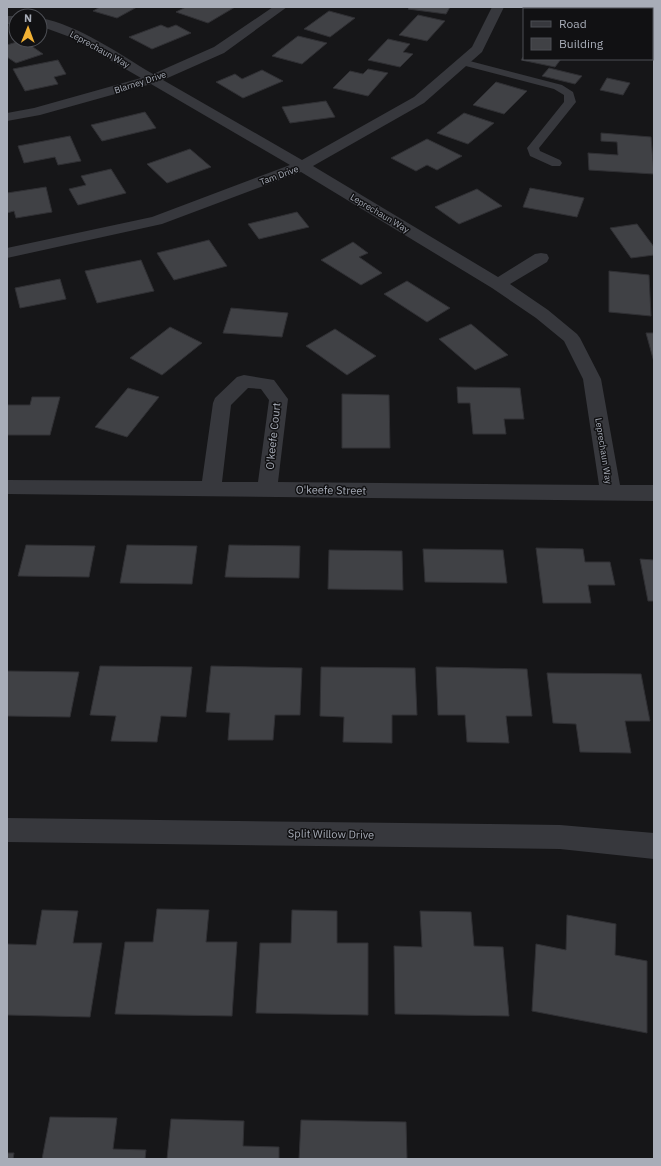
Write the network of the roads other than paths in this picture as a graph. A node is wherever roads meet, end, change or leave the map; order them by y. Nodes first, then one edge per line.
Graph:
1 (281, 7) edge
2 (498, 7) edge
3 (48, 24) edge
4 (462, 62) junction
5 (153, 79) junction
6 (7, 117) edge
7 (556, 163) dead end
8 (302, 166) junction
9 (7, 253) edge
10 (541, 258) dead end
11 (498, 284) junction
12 (7, 487) edge
13 (267, 489) junction
14 (212, 490) junction
15 (611, 493) junction
16 (654, 493) edge
17 (7, 830) edge
18 (654, 846) edge

1 - 5 street, Blarney Drive
2 - 4 street, Tam Drive
3 - 5 street, Leprechaun Way
4 - 7 lane
4 - 8 street, Tam Drive
5 - 6 street, Blarney Drive
5 - 8 street, Leprechaun Way
8 - 9 street, Tam Drive
8 - 11 street, Leprechaun Way
10 - 11 street
11 - 15 street, Leprechaun Way
12 - 14 street, O'keefe Street
13 - 14 street, O'keefe Street
13 - 14 street, O'keefe Court
13 - 15 street, O'keefe Street
15 - 16 street, O'keefe Street
17 - 18 street, Split Willow Drive

